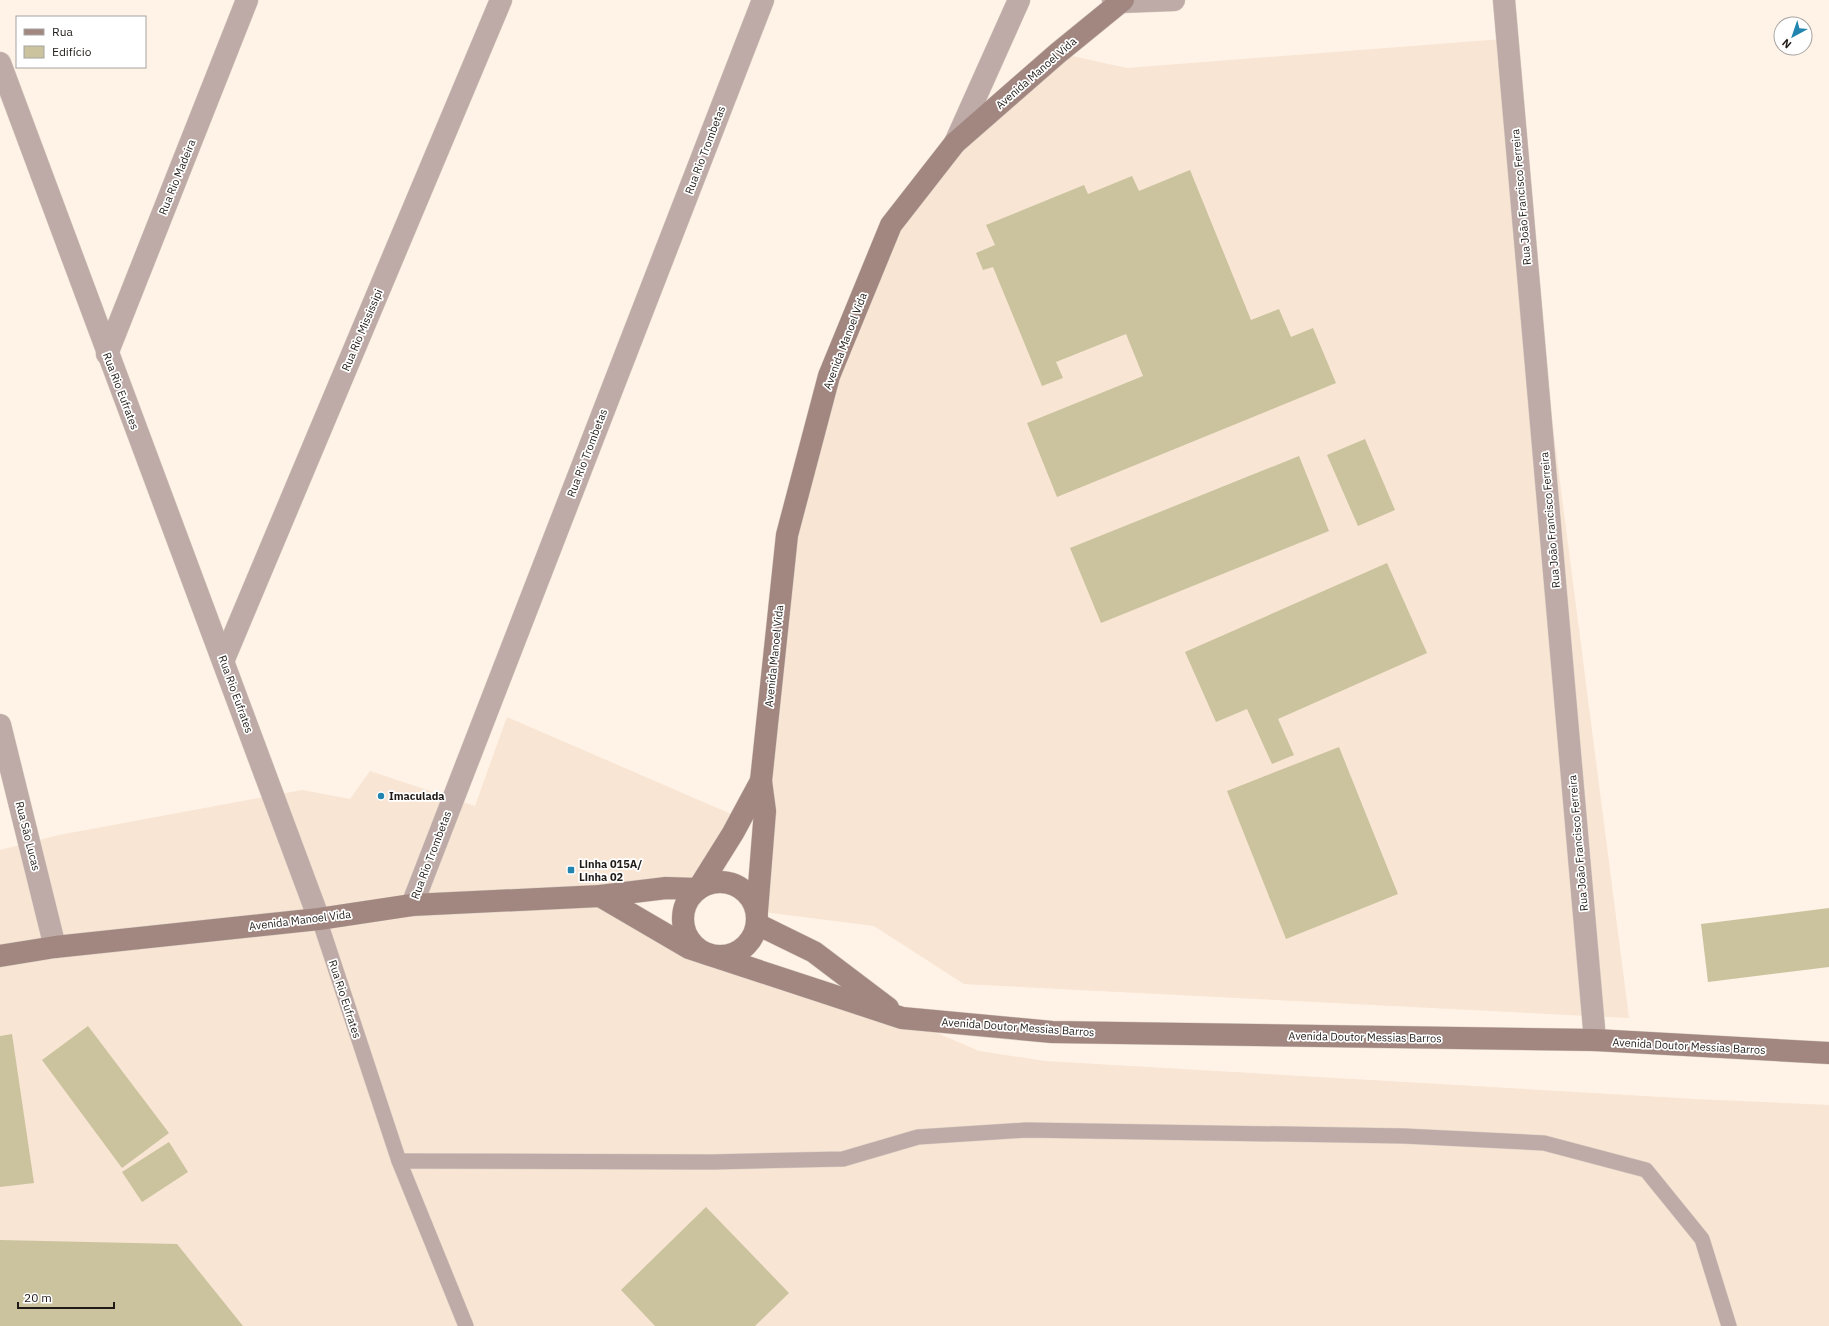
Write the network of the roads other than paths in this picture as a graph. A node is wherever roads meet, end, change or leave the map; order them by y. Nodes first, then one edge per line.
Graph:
1 (247, 0) edge
2 (500, 0) edge
3 (763, 0) edge
4 (1019, 0) edge
5 (1174, 0) edge
6 (1504, 0) edge
7 (1119, 1) edge
8 (0, 63) edge
9 (956, 143) junction
10 (107, 354) junction
11 (224, 659) junction
12 (0, 725) edge
13 (761, 781) junction
14 (698, 889) junction
15 (600, 896) junction
16 (412, 905) junction
17 (757, 918) junction
18 (319, 919) junction
19 (56, 947) junction
20 (710, 955) junction
21 (0, 956) edge
22 (902, 1018) junction
23 (1595, 1040) junction
24 (1829, 1053) edge
25 (399, 1161) junction
26 (466, 1326) edge
27 (1729, 1326) edge

1 - 10 street, Rua Rio Madeira
2 - 11 street, Rua Rio Mississipi
3 - 16 street, Rua Rio Trombetas
4 - 9 street
5 - 7 street
6 - 23 street, Rua João Francisco Ferreira
7 - 9 street, Avenida Manoel Vida
8 - 10 street, Rua Rio Eufrates
9 - 13 street, Avenida Manoel Vida
10 - 11 street, Rua Rio Eufrates
11 - 18 street, Rua Rio Eufrates
12 - 19 street, Rua São Lucas
13 - 14 street, Avenida Manoel Vida
13 - 17 street, Avenida Manoel Vida
14 - 15 street, Avenida Manoel Vida
14 - 17 street, Avenida Manoel Vida
14 - 20 street, Avenida Manoel Vida
15 - 16 street, Avenida Manoel Vida
15 - 20 street, Avenida Manoel Vida
16 - 18 street, Avenida Manoel Vida
17 - 20 street, Avenida Manoel Vida
17 - 22 street
18 - 19 street, Avenida Manoel Vida
18 - 25 lane, Rua Rio Eufrates
19 - 21 street, Avenida Manoel Vida
20 - 22 street, Avenida Doutor Messias Barros
22 - 23 street, Avenida Doutor Messias Barros
23 - 24 street, Avenida Doutor Messias Barros
25 - 26 lane, Rua Rio Eufrates
25 - 27 lane

